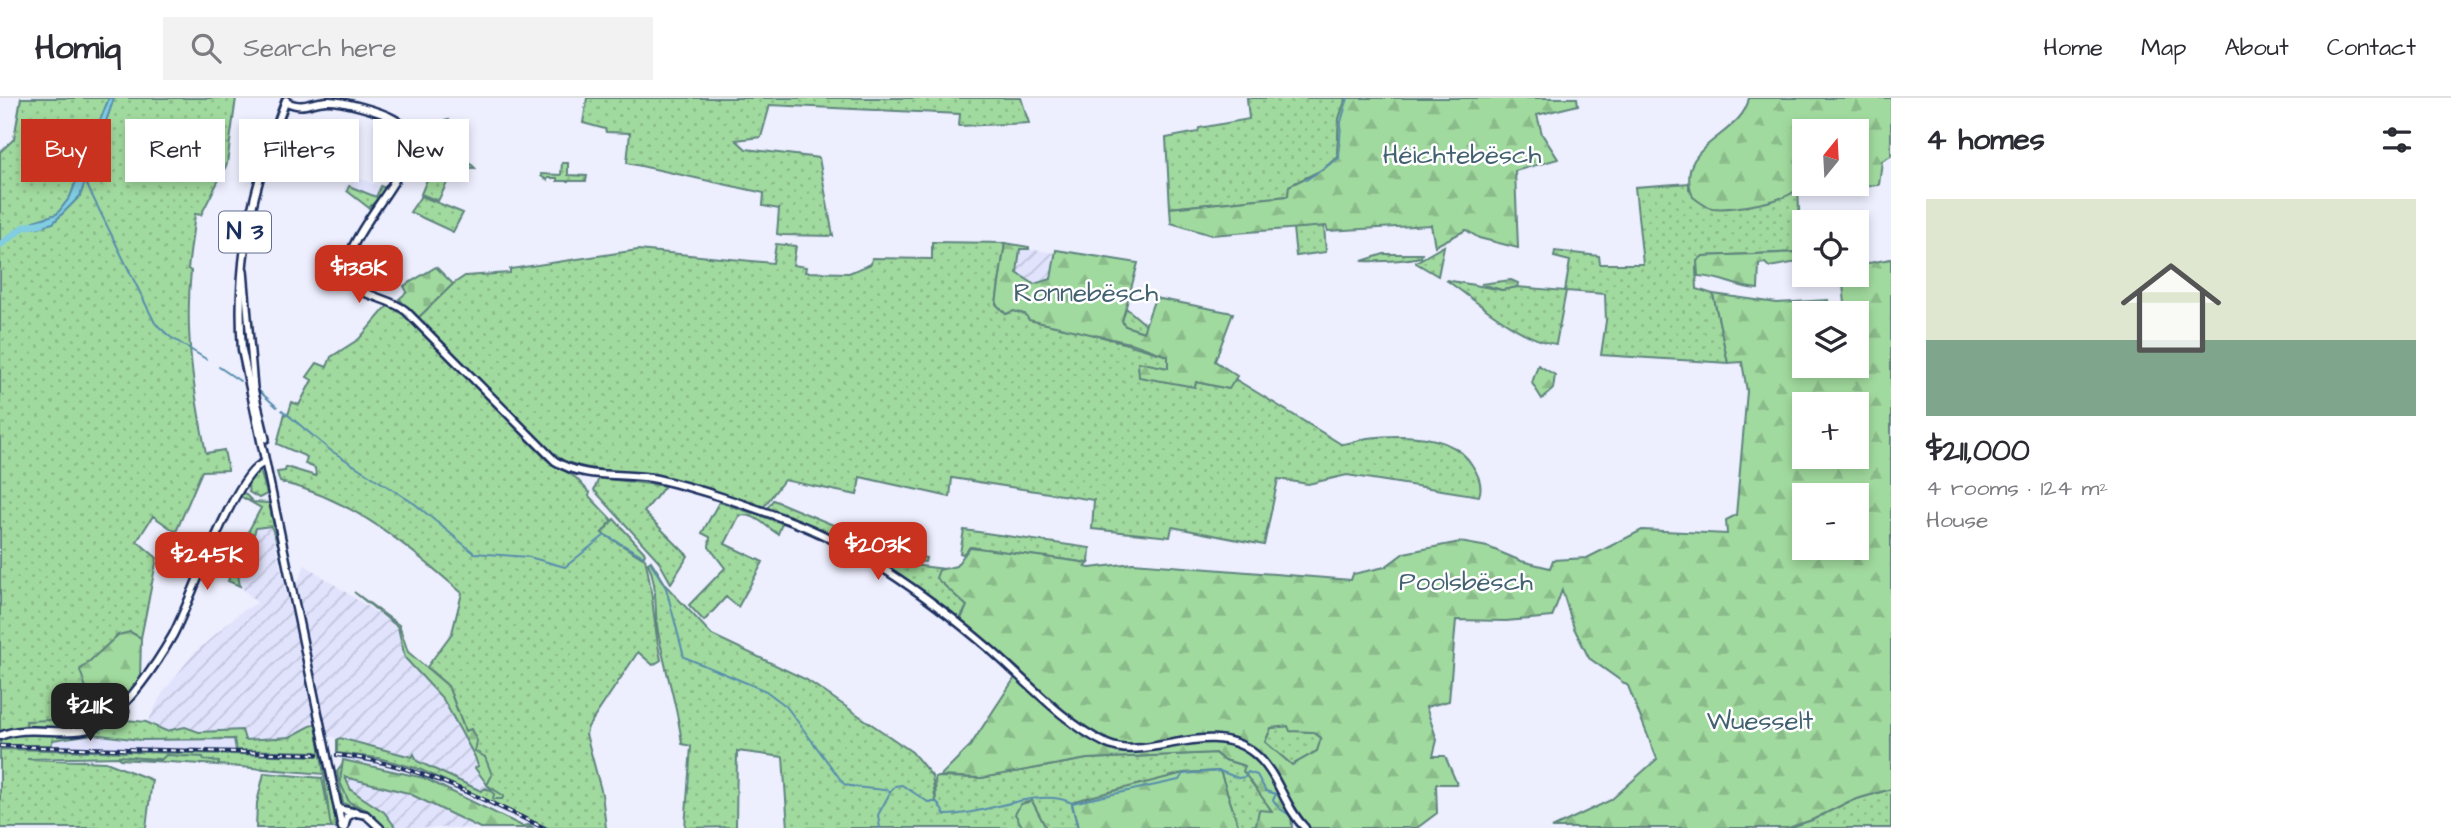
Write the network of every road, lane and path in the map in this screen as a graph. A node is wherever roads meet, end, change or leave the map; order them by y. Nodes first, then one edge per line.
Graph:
1 (286, 100) edge
2 (241, 260) junction
3 (240, 324) junction
4 (249, 324) junction
5 (266, 439) dead end
6 (264, 463) junction
7 (0, 735) edge
8 (338, 808) junction
9 (356, 812) junction
10 (343, 828) edge
11 (380, 828) edge
12 (1305, 828) edge

1 - 2 main road, N 3
1 - 12 main road
2 - 3 main road, N 3
2 - 4 street, N 3
3 - 4 street
3 - 6 main road, N 3
4 - 5 street, N 3
6 - 7 main road
6 - 8 main road, N 3
8 - 9 main road
8 - 10 main road, N 3
9 - 10 main road
9 - 11 main road

